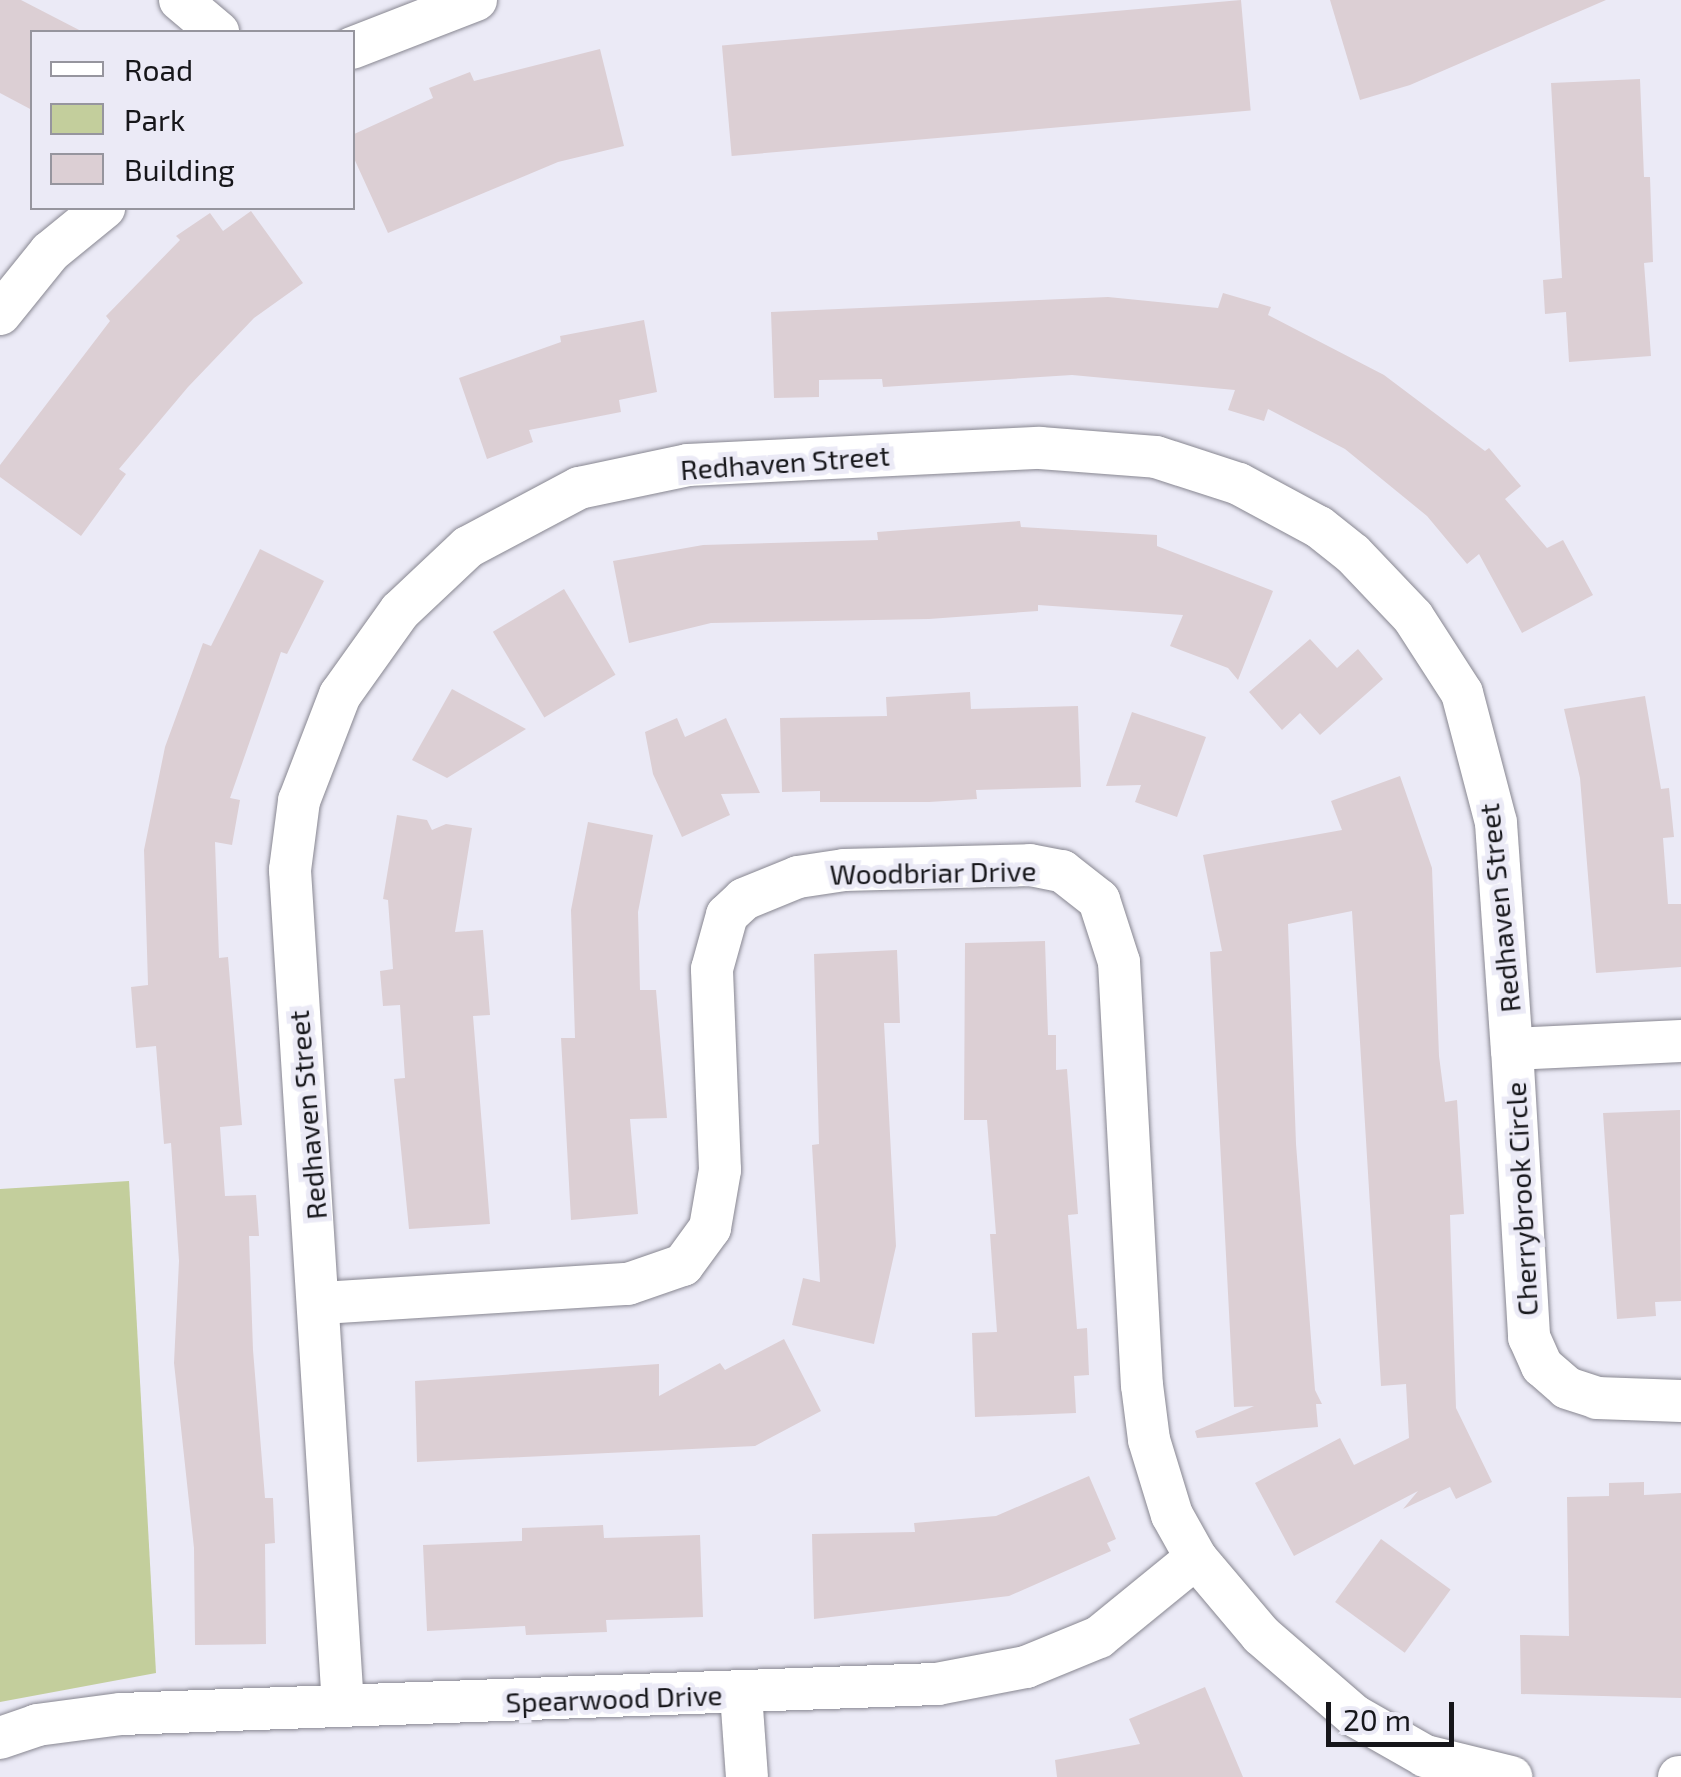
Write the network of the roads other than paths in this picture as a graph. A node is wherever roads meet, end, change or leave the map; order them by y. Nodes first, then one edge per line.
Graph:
1 (180, 0) edge
2 (476, 0) edge
3 (216, 30) edge
4 (355, 47) edge
5 (102, 210) edge
6 (0, 314) edge
7 (1681, 1041) edge
8 (1512, 1049) junction
9 (322, 1303) junction
10 (1681, 1401) edge
11 (1196, 1558) junction
12 (741, 1694) junction
13 (344, 1706) junction
14 (0, 1738) edge
15 (1422, 1767) edge
16 (747, 1777) edge
17 (1511, 1777) edge

1 - 3 street
2 - 4 street
5 - 6 street
7 - 8 street, Cherrybrook Circle
8 - 9 street, Redhaven Street
8 - 10 street, Cherrybrook Circle
9 - 11 street, Woodbriar Drive
9 - 13 street, Redhaven Street
11 - 12 street, Spearwood Drive
11 - 15 street, Woodbriar Drive
12 - 13 street, Spearwood Drive
12 - 16 street
13 - 14 street, Spearwood Drive
15 - 17 street, Woodbriar Drive

